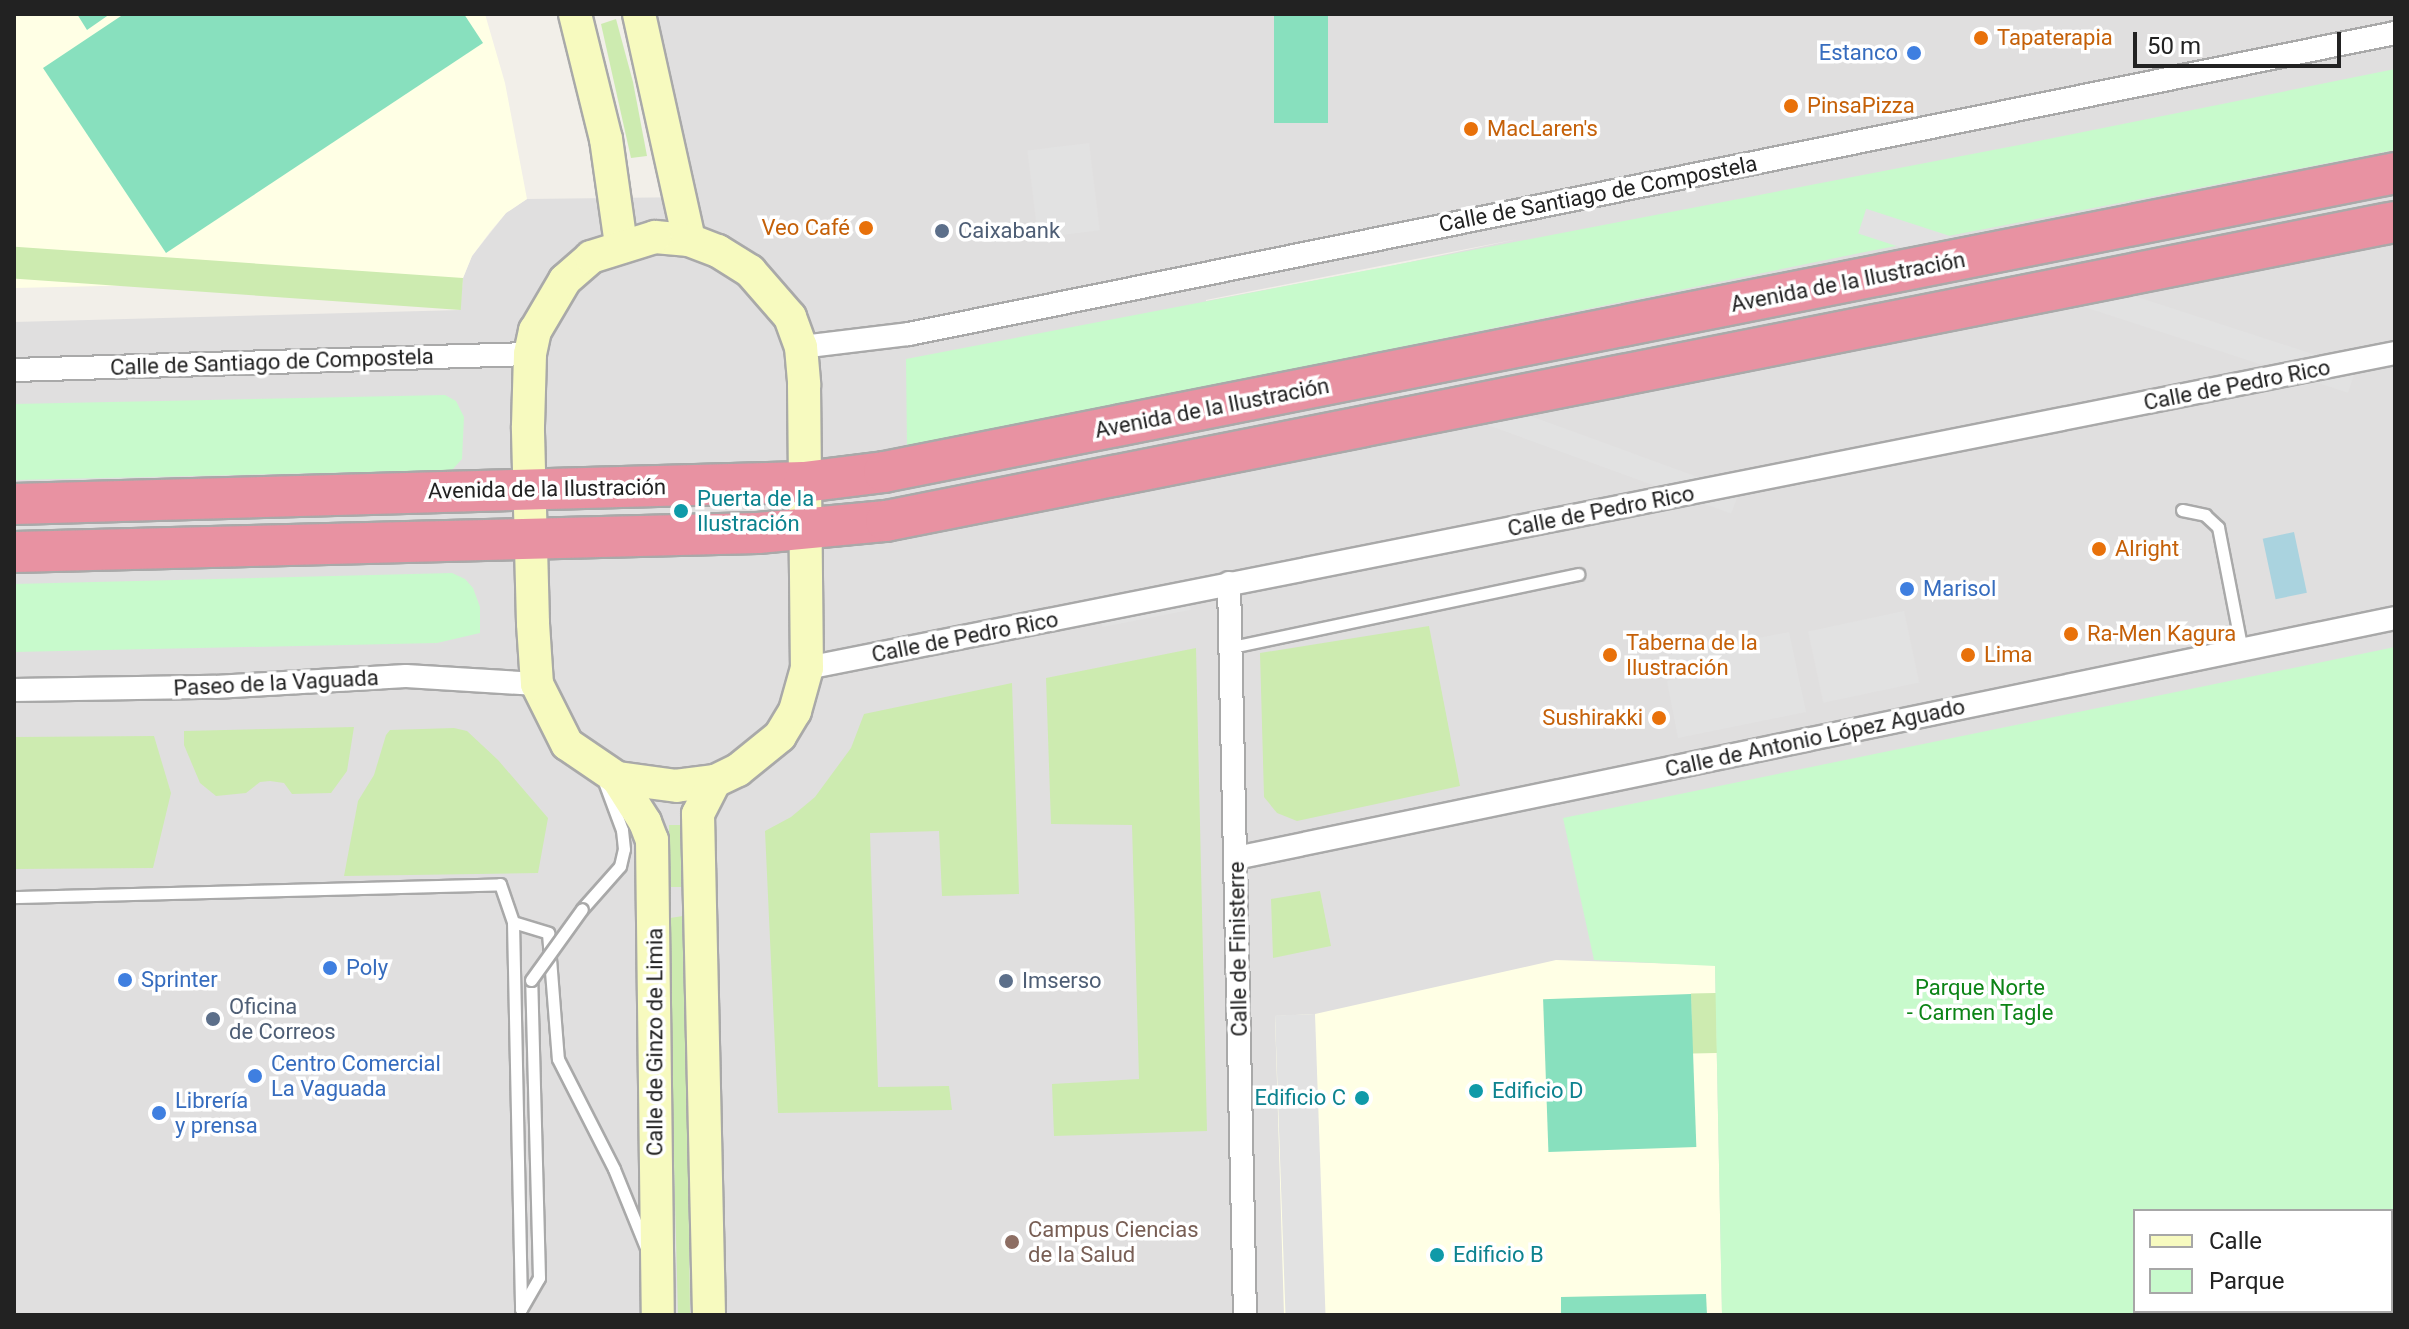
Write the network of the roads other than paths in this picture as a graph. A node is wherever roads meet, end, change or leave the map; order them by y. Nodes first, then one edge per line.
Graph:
1 (575, 14) edge
2 (639, 14) edge
3 (2395, 33) edge
4 (2395, 173) edge
5 (2395, 222) edge
6 (689, 240) junction
7 (621, 245) junction
8 (801, 347) junction
9 (2395, 353) edge
10 (530, 354) junction
11 (14, 370) edge
12 (804, 482) junction
13 (530, 490) junction
14 (14, 504) edge
15 (2182, 510) dead end
16 (805, 530) junction
17 (532, 540) junction
18 (14, 552) edge
19 (1578, 574) dead end
20 (1229, 583) junction
21 (2395, 618) edge
22 (1232, 647) junction
23 (2242, 650) junction
24 (807, 668) junction
25 (537, 684) junction
26 (14, 690) edge
27 (609, 773) junction
28 (715, 781) junction
29 (1236, 858) junction
30 (14, 897) edge
31 (513, 922) junction
32 (658, 1276) junction
33 (658, 1315) edge
34 (709, 1315) edge
35 (1245, 1315) edge

1 - 7 main road
2 - 6 main road
3 - 8 street, Calle de Santiago de Compostela
4 - 12 highway, Avenida de la Ilustración
5 - 16 highway
6 - 7 main road
6 - 8 main road
7 - 10 main road
8 - 12 main road
9 - 20 street, Calle de Pedro Rico
10 - 11 street, Calle de Santiago de Compostela
10 - 13 main road
12 - 13 highway, Avenida de la Ilustración
12 - 16 main road
13 - 14 highway, Avenida de la Ilustración
13 - 17 main road
15 - 23 lane
16 - 17 highway
16 - 24 main road
17 - 18 highway
17 - 25 main road
19 - 22 lane
20 - 22 street, Calle de Finisterre
20 - 24 street, Calle de Pedro Rico
21 - 23 street, Calle de Antonio López Aguado
22 - 29 street, Calle de Finisterre
23 - 29 street, Calle de Antonio López Aguado
24 - 28 main road
25 - 26 street, Paseo de la Vaguada
25 - 27 main road
27 - 28 main road
27 - 31 lane, bridge
27 - 32 main road, Calle de Ginzo de Limia
28 - 34 main road, Calle de Ginzo de Limia
29 - 35 street, Calle de Finisterre
30 - 31 lane
31 - 32 lane
32 - 33 main road, Calle de Ginzo de Limia

